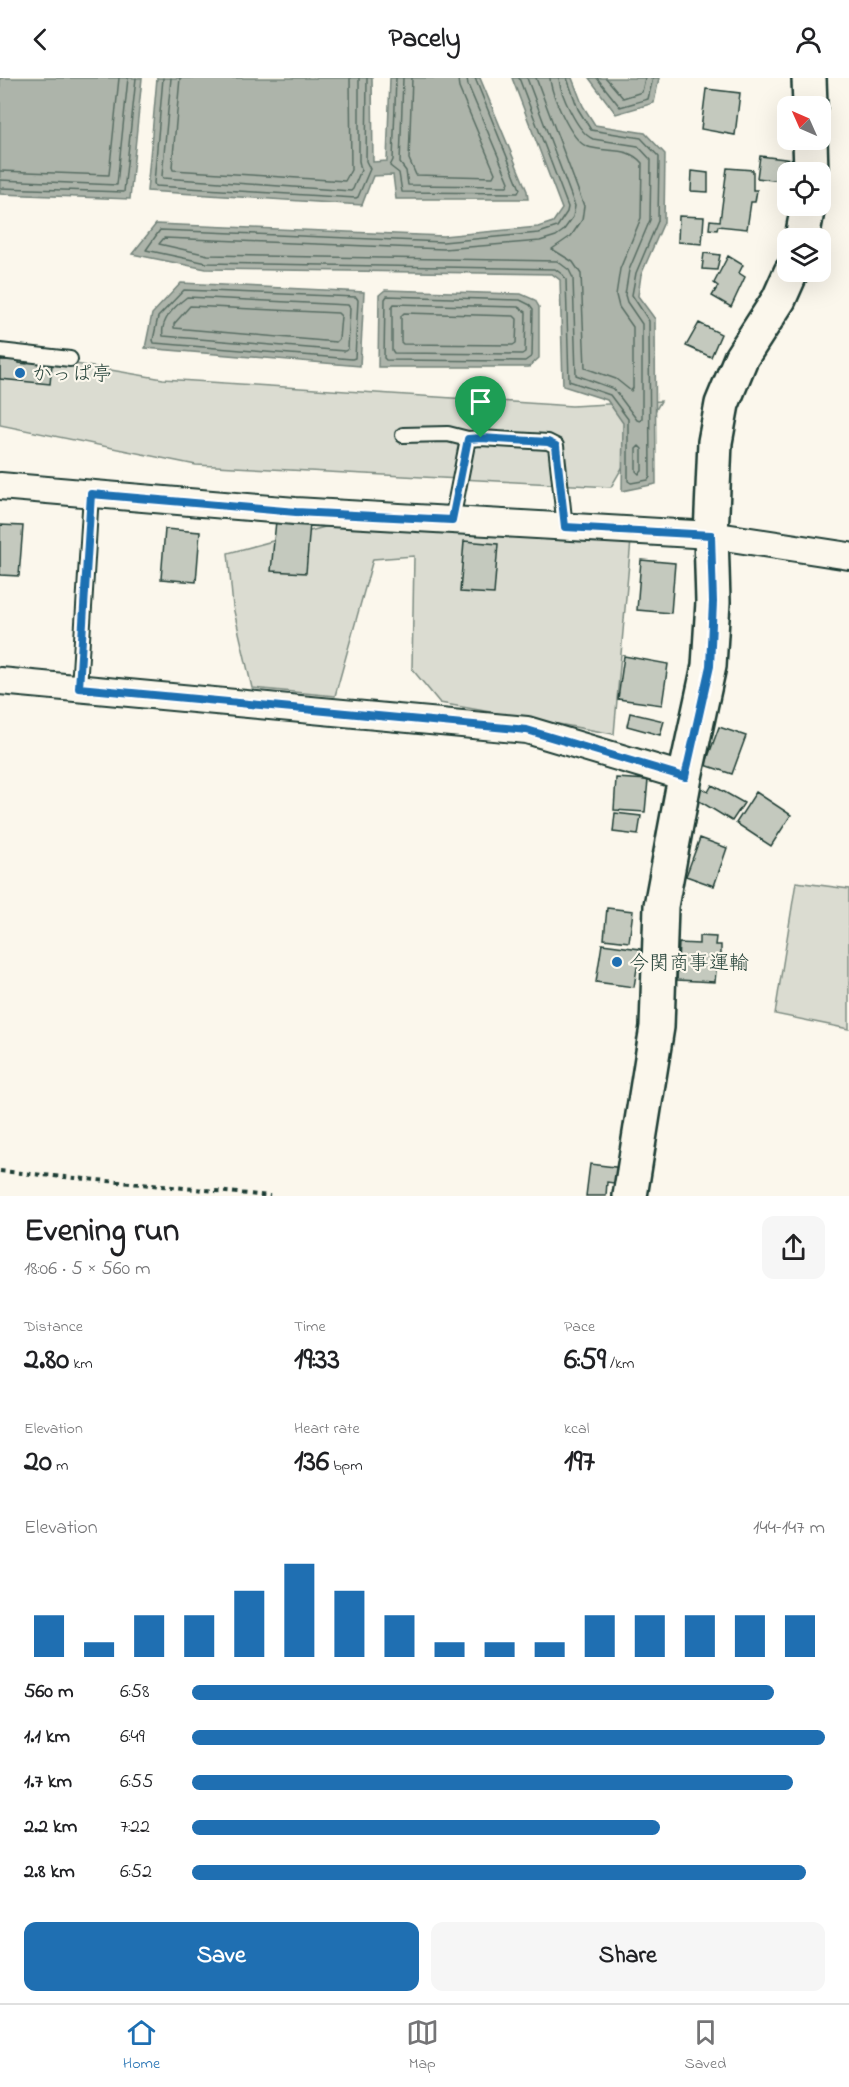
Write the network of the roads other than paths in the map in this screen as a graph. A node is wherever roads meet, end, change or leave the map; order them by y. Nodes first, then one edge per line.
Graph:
1 (809, 78) edge
2 (810, 96) edge
3 (786, 282) edge
4 (0, 351) edge
5 (69, 359) dead end
6 (403, 435) dead end
7 (468, 439) junction
8 (0, 486) edge
9 (91, 494) junction
10 (452, 520) junction
11 (565, 527) junction
12 (711, 535) junction
13 (849, 556) edge
14 (0, 681) edge
15 (79, 688) junction
16 (685, 777) junction
17 (630, 1196) edge

1 - 2 street
3 - 12 street
4 - 5 lane
6 - 7 lane
7 - 10 lane
7 - 11 lane
8 - 9 street
9 - 10 street
9 - 15 lane
10 - 11 street
11 - 12 street
12 - 13 street
12 - 16 street
14 - 15 street
15 - 16 street
16 - 17 street

